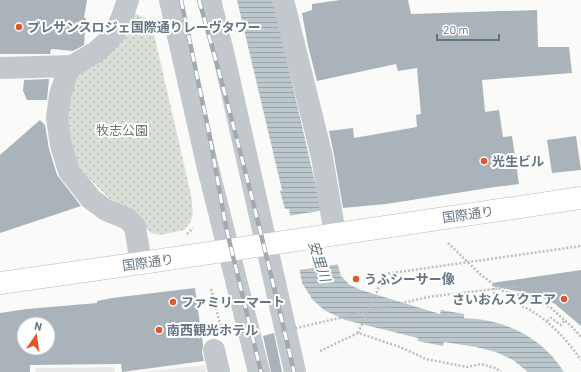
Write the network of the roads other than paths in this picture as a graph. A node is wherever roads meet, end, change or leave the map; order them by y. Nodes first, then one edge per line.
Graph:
1 (128, 0) edge
2 (170, 0) edge
3 (210, 0) edge
4 (283, 0) edge
5 (72, 66) junction
6 (0, 68) edge
7 (581, 198) edge
8 (334, 234) junction
9 (267, 244) junction
10 (229, 250) junction
11 (141, 264) junction
12 (0, 283) edge
13 (219, 343) road end
14 (219, 372) edge
15 (259, 372) edge
16 (295, 372) edge

1 - 5 street
2 - 10 street
3 - 9 street
4 - 8 street
5 - 6 street
5 - 11 street
7 - 8 main road, 国際通り
8 - 9 main road, 国際通り
9 - 10 main road, 国際通り
9 - 16 street
10 - 11 main road, 国際通り
10 - 15 street
11 - 12 main road, 国際通り
13 - 14 street

